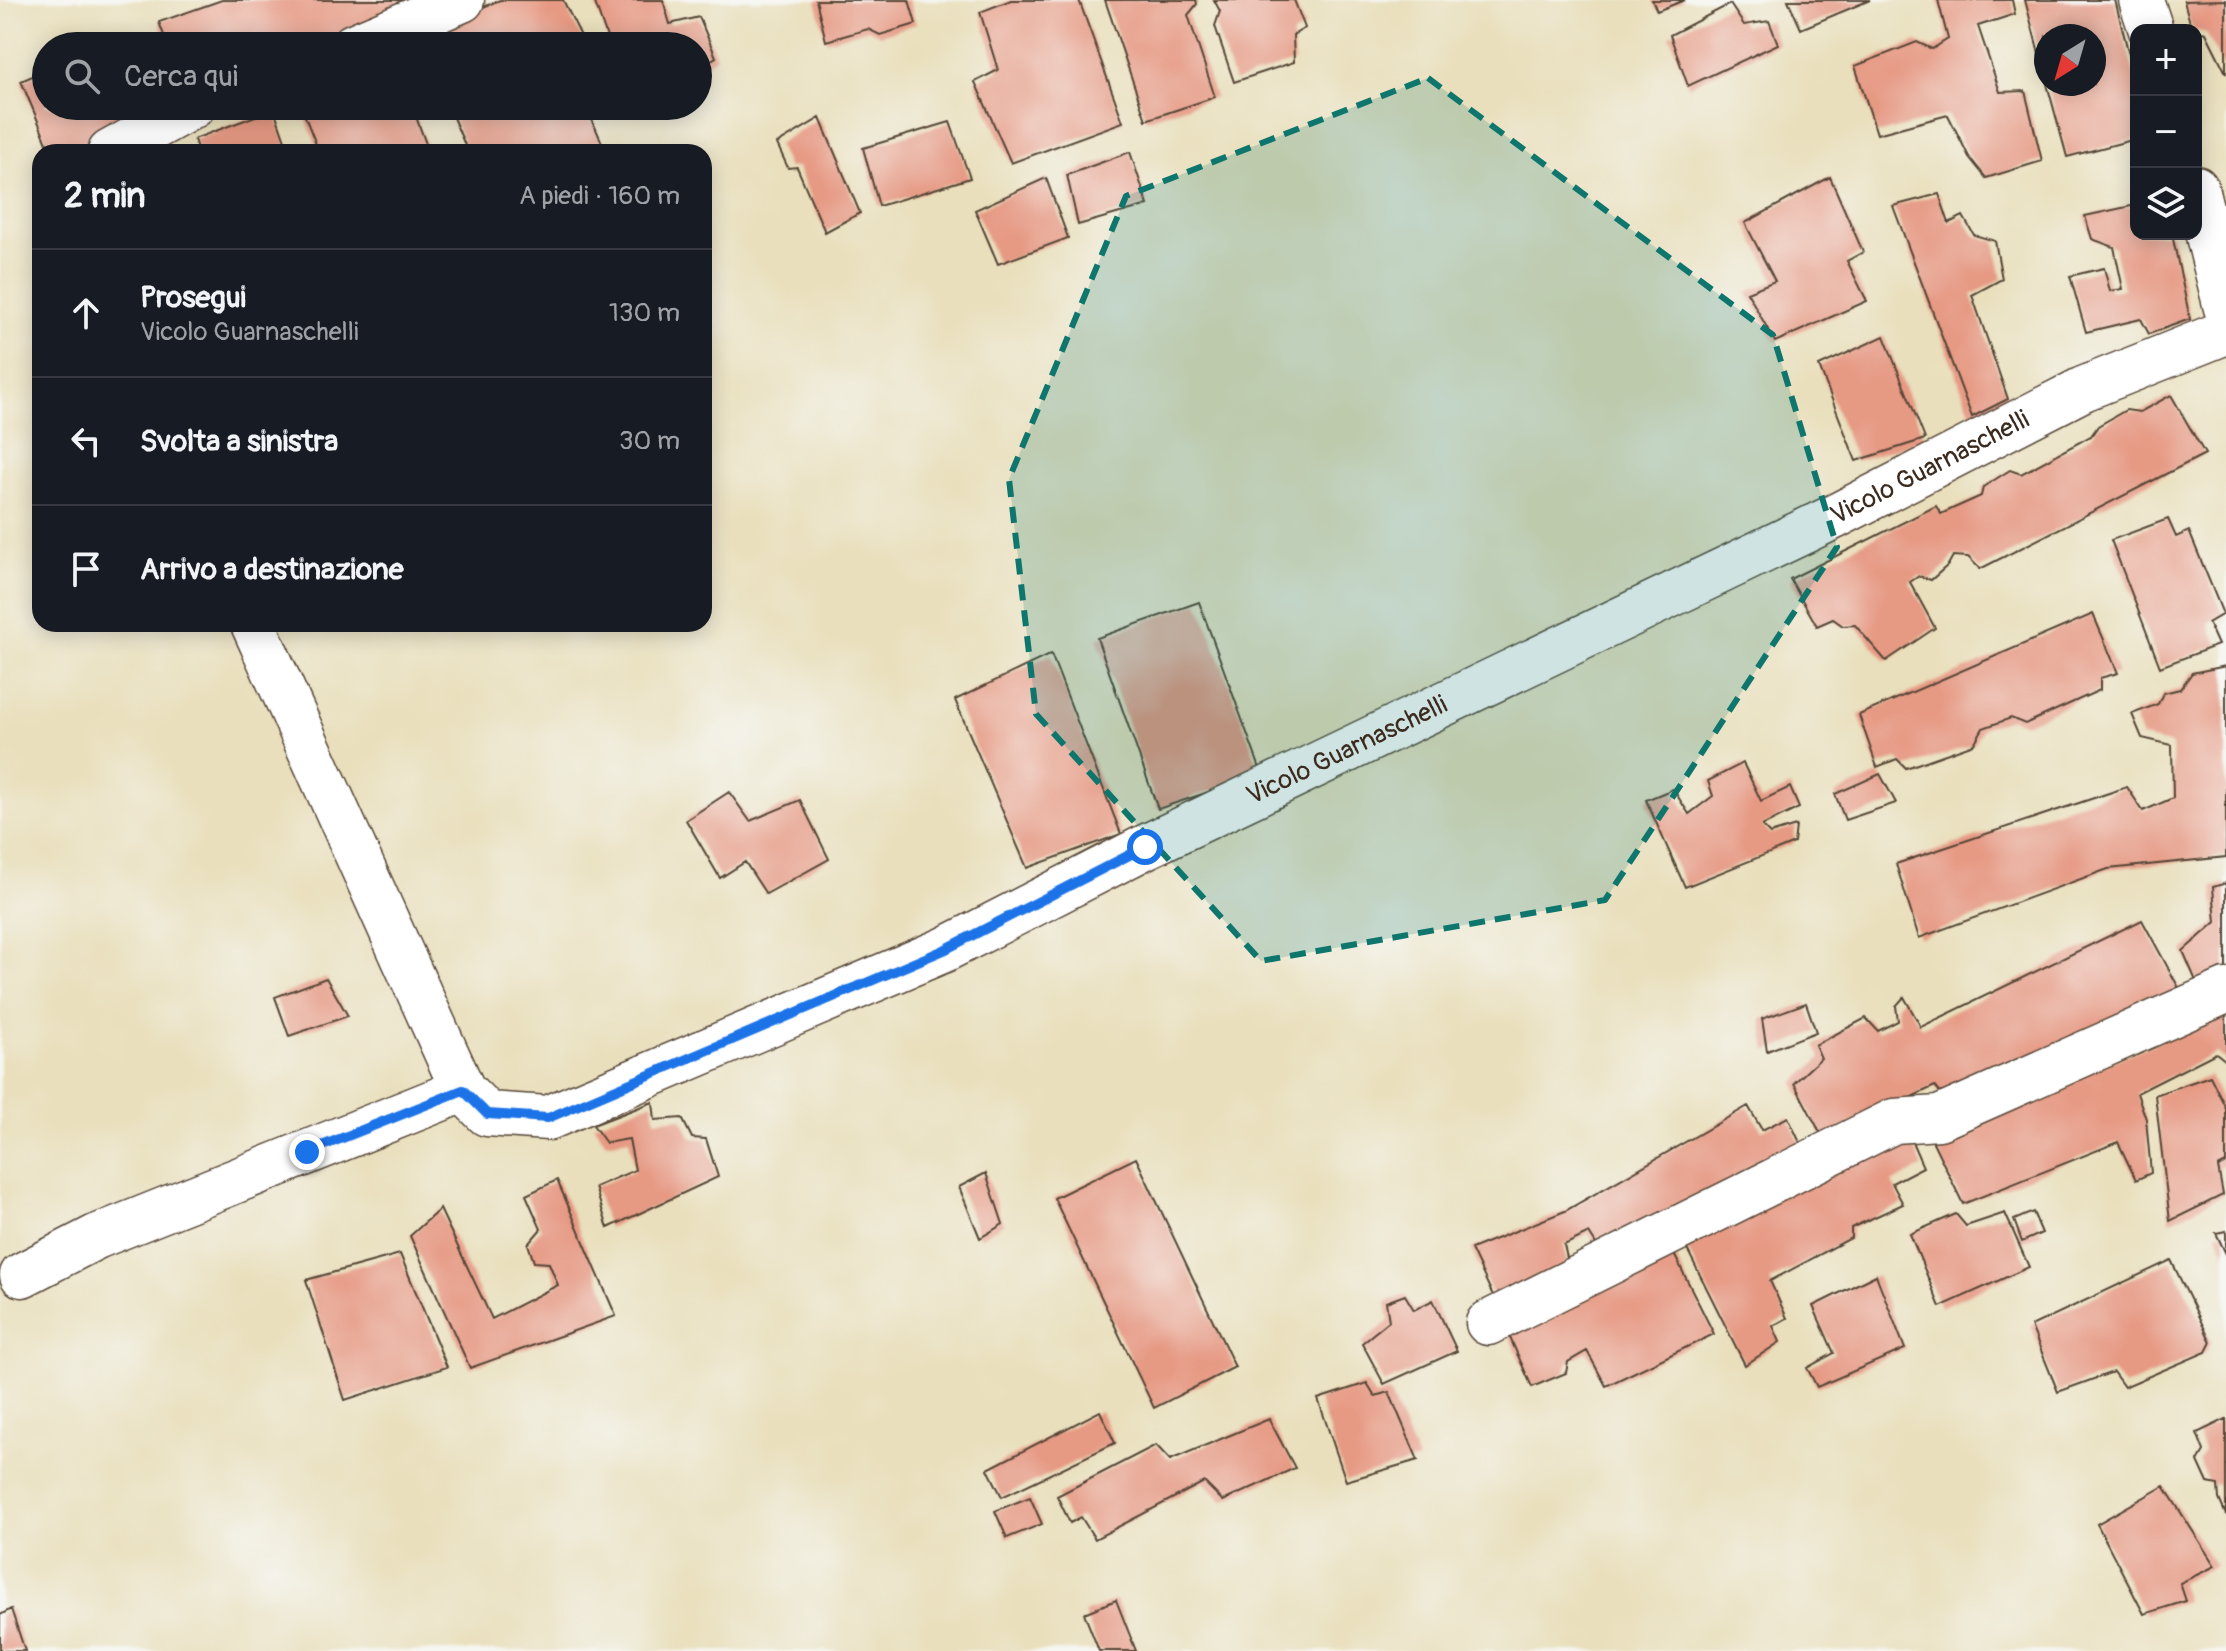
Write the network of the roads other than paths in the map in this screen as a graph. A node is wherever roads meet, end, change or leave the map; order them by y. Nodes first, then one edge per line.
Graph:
1 (462, 0) edge
2 (2141, 0) edge
3 (2149, 24) edge
4 (386, 32) edge
5 (168, 120) edge
6 (124, 144) edge
7 (2202, 212) edge
8 (2226, 308) edge
9 (2226, 332) edge
10 (257, 632) edge
11 (2226, 991) edge
12 (463, 1090) junction
13 (22, 1275) dead end
14 (1488, 1323) dead end

1 - 4 street
2 - 3 street
5 - 6 street
7 - 8 street
9 - 12 street, Vicolo Guarnaschelli
10 - 12 street
11 - 14 street
12 - 13 street

